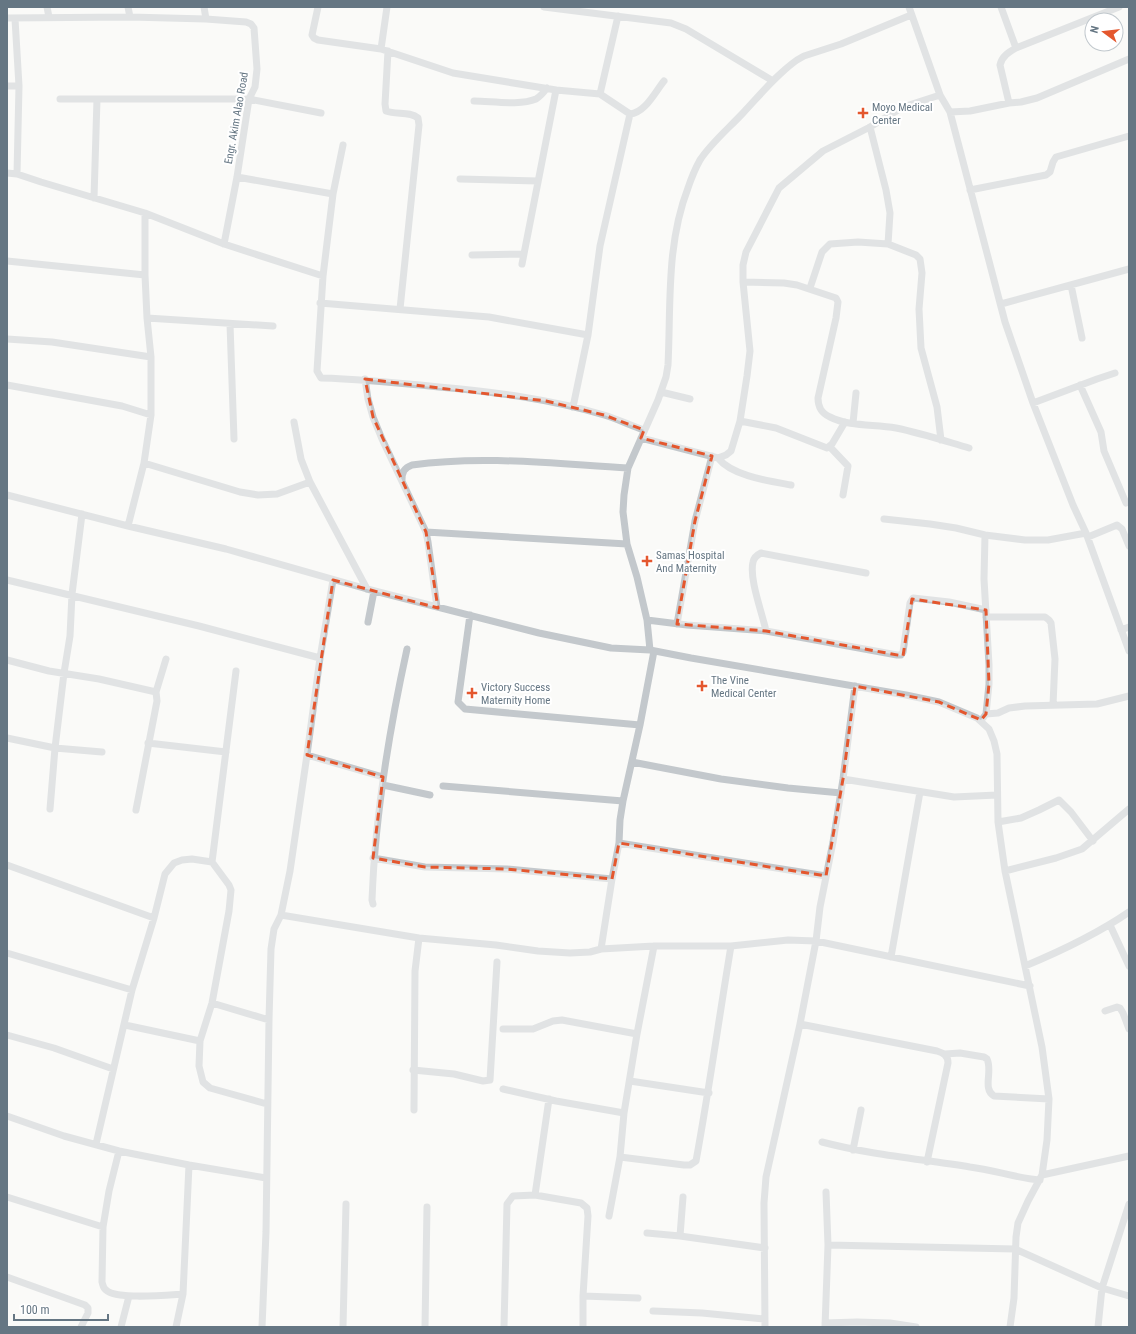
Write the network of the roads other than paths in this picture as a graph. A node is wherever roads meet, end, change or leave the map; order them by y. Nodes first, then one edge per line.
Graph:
1 (47, 7) edge
2 (128, 7) edge
3 (204, 7) edge
4 (318, 7) edge
5 (387, 7) edge
6 (544, 7) edge
7 (909, 7) edge
8 (1001, 7) edge
9 (1119, 7) edge
10 (911, 15) junction
11 (618, 16) junction
12 (49, 17) junction
13 (130, 17) junction
14 (7, 18) edge
15 (15, 19) junction
16 (206, 19) junction
17 (1016, 48) junction
18 (384, 50) junction
19 (1129, 59) edge
20 (664, 81) dead end
21 (773, 81) junction
22 (7, 86) edge
23 (19, 86) junction
24 (547, 88) junction
25 (556, 90) junction
26 (600, 94) junction
27 (940, 95) junction
28 (60, 99) dead end
29 (97, 99) junction
30 (249, 99) junction
31 (474, 101) dead end
32 (1009, 103) junction
33 (950, 112) junction
34 (321, 114) dead end
35 (630, 114) junction
36 (870, 127) junction
37 (1129, 136) edge
38 (343, 145) dead end
39 (7, 173) edge
40 (17, 174) junction
41 (237, 177) junction
42 (460, 179) dead end
43 (538, 181) junction
44 (970, 190) junction
45 (333, 194) junction
46 (94, 198) junction
47 (145, 213) junction
48 (224, 244) junction
49 (888, 244) junction
50 (523, 254) junction
51 (472, 255) dead end
52 (7, 261) edge
53 (522, 264) dead end
54 (1129, 269) edge
55 (145, 275) junction
56 (323, 276) junction
57 (743, 282) junction
58 (1071, 285) junction
59 (810, 288) junction
60 (320, 303) junction
61 (1001, 304) junction
62 (400, 310) junction
63 (147, 318) junction
64 (230, 324) junction
65 (273, 326) dead end
66 (588, 335) junction
67 (1082, 338) dead end
68 (7, 339) edge
69 (151, 357) junction
70 (1115, 373) dead end
71 (365, 379) junction
72 (7, 385) edge
73 (1080, 385) junction
74 (661, 392) junction
75 (856, 394) dead end
76 (690, 399) dead end
77 (1033, 402) junction
78 (573, 407) junction
79 (150, 415) junction
80 (740, 421) junction
81 (294, 422) dead end
82 (845, 422) junction
83 (853, 423) junction
84 (644, 430) junction
85 (641, 438) junction
86 (234, 439) dead end
87 (941, 440) junction
88 (830, 447) junction
89 (969, 448) dead end
90 (715, 457) junction
91 (144, 463) junction
92 (628, 468) junction
93 (402, 480) junction
94 (310, 482) junction
95 (791, 485) dead end
96 (7, 495) edge
97 (843, 495) dead end
98 (1126, 503) dead end
99 (82, 514) junction
100 (884, 519) dead end
101 (128, 526) junction
102 (426, 532) junction
103 (984, 535) junction
104 (1087, 535) junction
105 (627, 544) junction
106 (1129, 546) edge
107 (866, 573) dead end
108 (7, 580) edge
109 (333, 580) junction
110 (371, 590) junction
111 (72, 594) junction
112 (437, 608) junction
113 (986, 614) junction
114 (470, 615) junction
115 (647, 620) junction
116 (368, 622) dead end
117 (677, 624) junction
118 (1129, 627) edge
119 (1121, 630) junction
120 (766, 631) junction
121 (407, 649) dead end
122 (652, 650) junction
123 (1129, 651) edge
124 (320, 658) junction
125 (166, 659) dead end
126 (7, 660) edge
127 (236, 671) dead end
128 (64, 673) junction
129 (855, 686) junction
130 (156, 692) junction
131 (1129, 696) edge
132 (1053, 705) junction
133 (986, 714) junction
134 (981, 720) junction
135 (640, 726) junction
136 (7, 738) edge
137 (148, 742) junction
138 (54, 748) junction
139 (102, 752) dead end
140 (226, 752) junction
141 (307, 755) junction
142 (632, 762) junction
143 (383, 777) junction
144 (843, 779) junction
145 (382, 785) junction
146 (443, 786) dead end
147 (920, 792) junction
148 (841, 793) junction
149 (430, 795) dead end
150 (997, 795) junction
151 (623, 801) junction
152 (50, 809) dead end
153 (1129, 809) edge
154 (136, 810) dead end
155 (998, 822) junction
156 (1093, 841) junction
157 (619, 843) junction
158 (373, 858) junction
159 (212, 862) junction
160 (7, 865) edge
161 (1005, 871) junction
162 (826, 876) junction
163 (612, 878) junction
164 (373, 904) dead end
165 (1129, 912) edge
166 (281, 915) junction
167 (154, 918) junction
168 (1110, 925) junction
169 (419, 938) junction
170 (816, 941) junction
171 (654, 946) junction
172 (731, 946) junction
173 (601, 949) junction
174 (7, 953) edge
175 (891, 958) junction
176 (497, 962) dead end
177 (1025, 966) junction
178 (1129, 966) edge
179 (1030, 986) junction
180 (132, 990) junction
181 (212, 1003) junction
182 (1105, 1011) dead end
183 (269, 1020) junction
184 (800, 1024) junction
185 (125, 1025) junction
186 (503, 1029) dead end
187 (1129, 1029) edge
188 (637, 1034) junction
189 (7, 1035) edge
190 (200, 1041) junction
191 (945, 1054) junction
192 (114, 1069) junction
193 (413, 1070) junction
194 (630, 1081) junction
195 (503, 1089) dead end
196 (709, 1092) junction
197 (549, 1099) junction
198 (1049, 1099) junction
199 (267, 1104) junction
200 (414, 1110) dead end
201 (861, 1110) dead end
202 (624, 1113) junction
203 (7, 1116) edge
204 (822, 1142) dead end
205 (96, 1144) junction
206 (853, 1150) junction
207 (119, 1151) junction
208 (1129, 1156) edge
209 (620, 1157) junction
210 (927, 1162) junction
211 (190, 1165) junction
212 (266, 1178) junction
213 (1041, 1178) junction
214 (826, 1192) dead end
215 (534, 1195) junction
216 (7, 1197) edge
217 (683, 1197) dead end
218 (346, 1204) dead end
219 (1129, 1204) edge
220 (427, 1207) dead end
221 (609, 1216) dead end
222 (103, 1227) junction
223 (647, 1233) dead end
224 (680, 1236) junction
225 (828, 1245) junction
226 (765, 1248) junction
227 (1015, 1249) junction
228 (7, 1277) edge
229 (1102, 1288) junction
230 (183, 1294) junction
231 (129, 1296) junction
232 (583, 1296) junction
233 (1129, 1296) edge
234 (638, 1298) dead end
235 (652, 1311) dead end
236 (764, 1319) junction
237 (825, 1325) edge
238 (81, 1327) edge
239 (121, 1327) edge
240 (176, 1327) edge
241 (262, 1327) edge
242 (343, 1327) edge
243 (425, 1327) edge
244 (504, 1327) edge
245 (582, 1327) edge
246 (765, 1327) edge
247 (916, 1327) edge
248 (1010, 1327) edge
249 (1098, 1327) edge

1 - 12 street
2 - 13 street
3 - 16 street
4 - 18 street
5 - 18 street
6 - 11 street
7 - 10 street
8 - 17 street
9 - 17 street
10 - 21 street
10 - 27 street
11 - 21 street
11 - 26 street
12 - 13 street, Engr. Akim Alao Road
12 - 15 street, Engr. Akim Alao Road
13 - 16 street, Engr. Akim Alao Road
14 - 15 street, Engr. Akim Alao Road
15 - 23 street
16 - 30 street, Engr. Akim Alao Road
17 - 32 street
18 - 24 street
18 - 62 street
19 - 32 street
20 - 35 street
21 - 74 street
22 - 23 street
23 - 40 street
24 - 25 street
24 - 31 street
25 - 26 street
25 - 43 street
26 - 35 street
27 - 33 street
27 - 36 street
28 - 29 street
29 - 30 street
29 - 46 street
30 - 34 street
30 - 41 street, Engr. Akim Alao Road
32 - 33 street
33 - 44 street
35 - 66 street
36 - 49 street
36 - 57 street
37 - 44 street
38 - 45 street
39 - 40 street
40 - 46 street
41 - 45 street
41 - 48 street, Engr. Akim Alao Road
42 - 43 street
43 - 50 street
44 - 61 street
45 - 56 street
46 - 47 street
47 - 48 street
47 - 55 street
48 - 56 street
49 - 59 street
49 - 87 street
50 - 51 street
50 - 53 street
52 - 55 street
54 - 58 street
55 - 63 street
56 - 60 street
57 - 59 street
57 - 80 street
58 - 61 street
58 - 67 street
59 - 82 street
60 - 62 street
60 - 71 street
61 - 77 street
62 - 66 street
63 - 64 street
63 - 69 street
64 - 65 street
64 - 86 street
66 - 78 street
68 - 69 street
69 - 79 street
70 - 73 street
71 - 78 street
71 - 93 street
72 - 79 street
73 - 77 street
73 - 98 street
74 - 76 street
74 - 84 street
75 - 83 street
77 - 104 street
78 - 84 street
79 - 91 street
80 - 88 street
80 - 90 street
81 - 94 street
82 - 83 street
82 - 88 street
83 - 87 street
84 - 85 street
85 - 90 street
85 - 92 street
87 - 89 street
88 - 97 street
90 - 95 street
90 - 117 street
91 - 94 street
91 - 101 street
92 - 93 street
92 - 105 street
93 - 102 street
94 - 110 street
96 - 99 street
99 - 101 street
99 - 111 street
100 - 103 street
101 - 109 street
102 - 105 street
102 - 112 street
103 - 104 street
103 - 113 street
104 - 106 street
104 - 119 street
105 - 115 street
107 - 120 street
108 - 111 street
109 - 110 street
109 - 124 street
110 - 112 street
110 - 116 street
111 - 124 street
111 - 128 street
112 - 114 street
113 - 120 street
113 - 132 street
113 - 133 street
114 - 122 street
114 - 135 street
115 - 117 street
115 - 122 street
117 - 120 street
118 - 119 street
119 - 123 street
121 - 143 street
122 - 129 street
122 - 135 street
124 - 141 street
125 - 130 street
126 - 128 street
127 - 140 street
128 - 130 street
128 - 138 street
129 - 134 street
129 - 144 street
130 - 137 street
131 - 132 street
132 - 133 street
133 - 134 street
134 - 150 street
135 - 142 street
136 - 138 street
137 - 140 street
137 - 154 street
138 - 139 street
138 - 152 street
140 - 159 street
141 - 143 street
141 - 166 street
142 - 148 street
142 - 151 street
143 - 145 street
144 - 147 street
144 - 148 street
145 - 149 street
145 - 158 street
146 - 151 street
147 - 150 street
147 - 175 street
148 - 162 street
150 - 155 street
151 - 157 street
153 - 156 street
155 - 156 street
155 - 161 street
156 - 161 street
157 - 162 street
157 - 163 street
158 - 163 street
158 - 164 street
159 - 167 street
159 - 181 street
160 - 167 street
161 - 177 street
162 - 170 street
163 - 173 street
165 - 168 street
166 - 169 street
166 - 183 street
167 - 180 street
168 - 177 street
168 - 178 street
169 - 173 street
169 - 193 street
170 - 172 street
170 - 175 street
170 - 184 street
171 - 172 street
171 - 173 street
171 - 188 street
172 - 196 street
174 - 180 street
175 - 179 street
176 - 193 street
177 - 179 street
179 - 198 street
180 - 185 street
181 - 183 street
181 - 190 street
182 - 187 street
183 - 199 street
184 - 191 street
184 - 226 street
185 - 190 street
185 - 192 street
186 - 188 street
188 - 194 street
189 - 192 street
190 - 199 street
191 - 198 street
191 - 210 street
192 - 205 street
193 - 200 street
194 - 196 street
194 - 202 street
195 - 197 street
196 - 209 street
197 - 202 street
197 - 215 street
198 - 213 street
199 - 212 street
201 - 206 street
202 - 209 street
203 - 205 street
204 - 206 street
205 - 207 street
206 - 210 street
207 - 211 street
207 - 222 street
208 - 213 street
209 - 221 street
210 - 213 street
211 - 212 street
211 - 230 street
212 - 241 street
213 - 227 street
214 - 225 street
215 - 232 street
215 - 244 street
216 - 222 street
217 - 224 street
218 - 242 street
219 - 229 street
220 - 243 street
222 - 231 street
223 - 224 street
224 - 226 street
225 - 227 street
225 - 237 street
226 - 236 street
227 - 229 street
227 - 248 street
228 - 238 street
229 - 233 street
229 - 249 street
230 - 231 street
230 - 240 street
231 - 239 street
232 - 234 street
232 - 245 street
235 - 236 street
236 - 246 street
237 - 247 street

